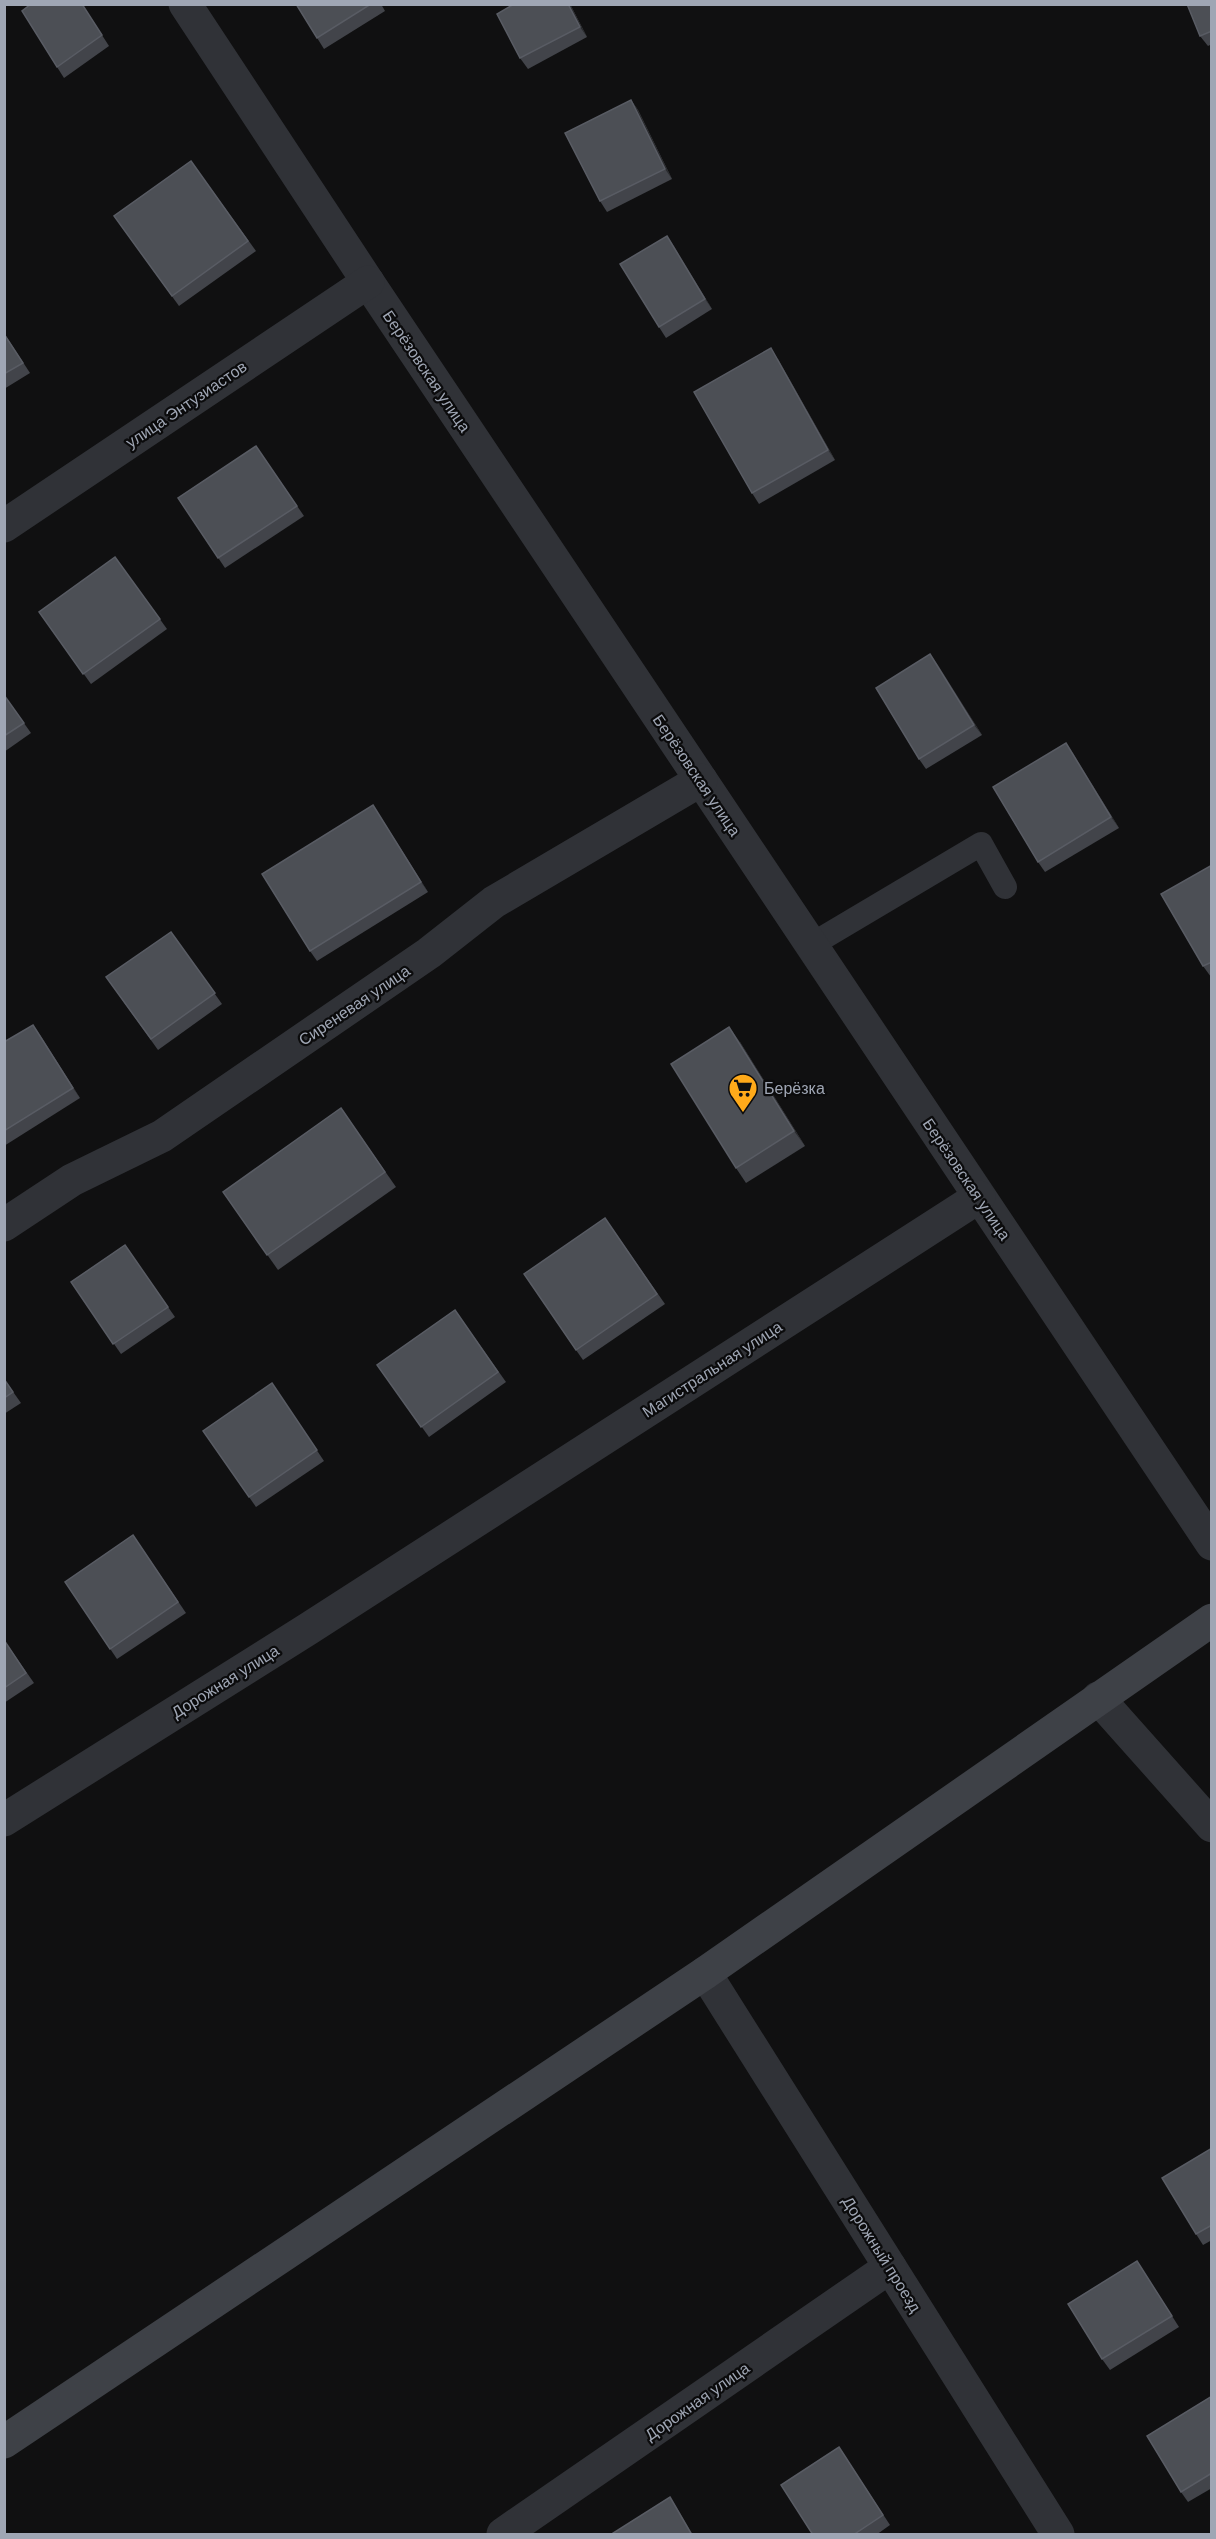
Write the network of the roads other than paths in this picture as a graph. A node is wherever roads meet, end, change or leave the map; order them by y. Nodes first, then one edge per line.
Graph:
1 (185, 4) edge
2 (368, 282) junction
3 (4, 526) edge
4 (701, 780) junction
5 (1005, 887) dead end
6 (811, 945) junction
7 (979, 1197) junction
8 (4, 1226) edge
9 (445, 1541) joint
10 (1212, 1544) edge
11 (1212, 1620) edge
12 (1098, 1698) junction
13 (4, 1820) edge
14 (1212, 1826) edge
15 (705, 1973) junction
16 (890, 2267) junction
17 (4, 2442) edge
18 (503, 2535) edge
19 (1058, 2535) edge

1 - 2 street, Берёзовская улица
2 - 3 street, улица Энтузиастов
2 - 4 street, Берёзовская улица
4 - 6 street, Берёзовская улица
4 - 8 street, Сиреневая улица
5 - 6 lane
6 - 7 street, Берёзовская улица
7 - 9 street, Магистральная улица
7 - 10 street, Берёзовская улица
9 - 13 street, Дорожная улица
11 - 12 main road
12 - 14 street
12 - 15 main road
15 - 16 street, Дорожный проезд
15 - 17 main road
16 - 18 street, Дорожная улица
16 - 19 street, Дорожный проезд

